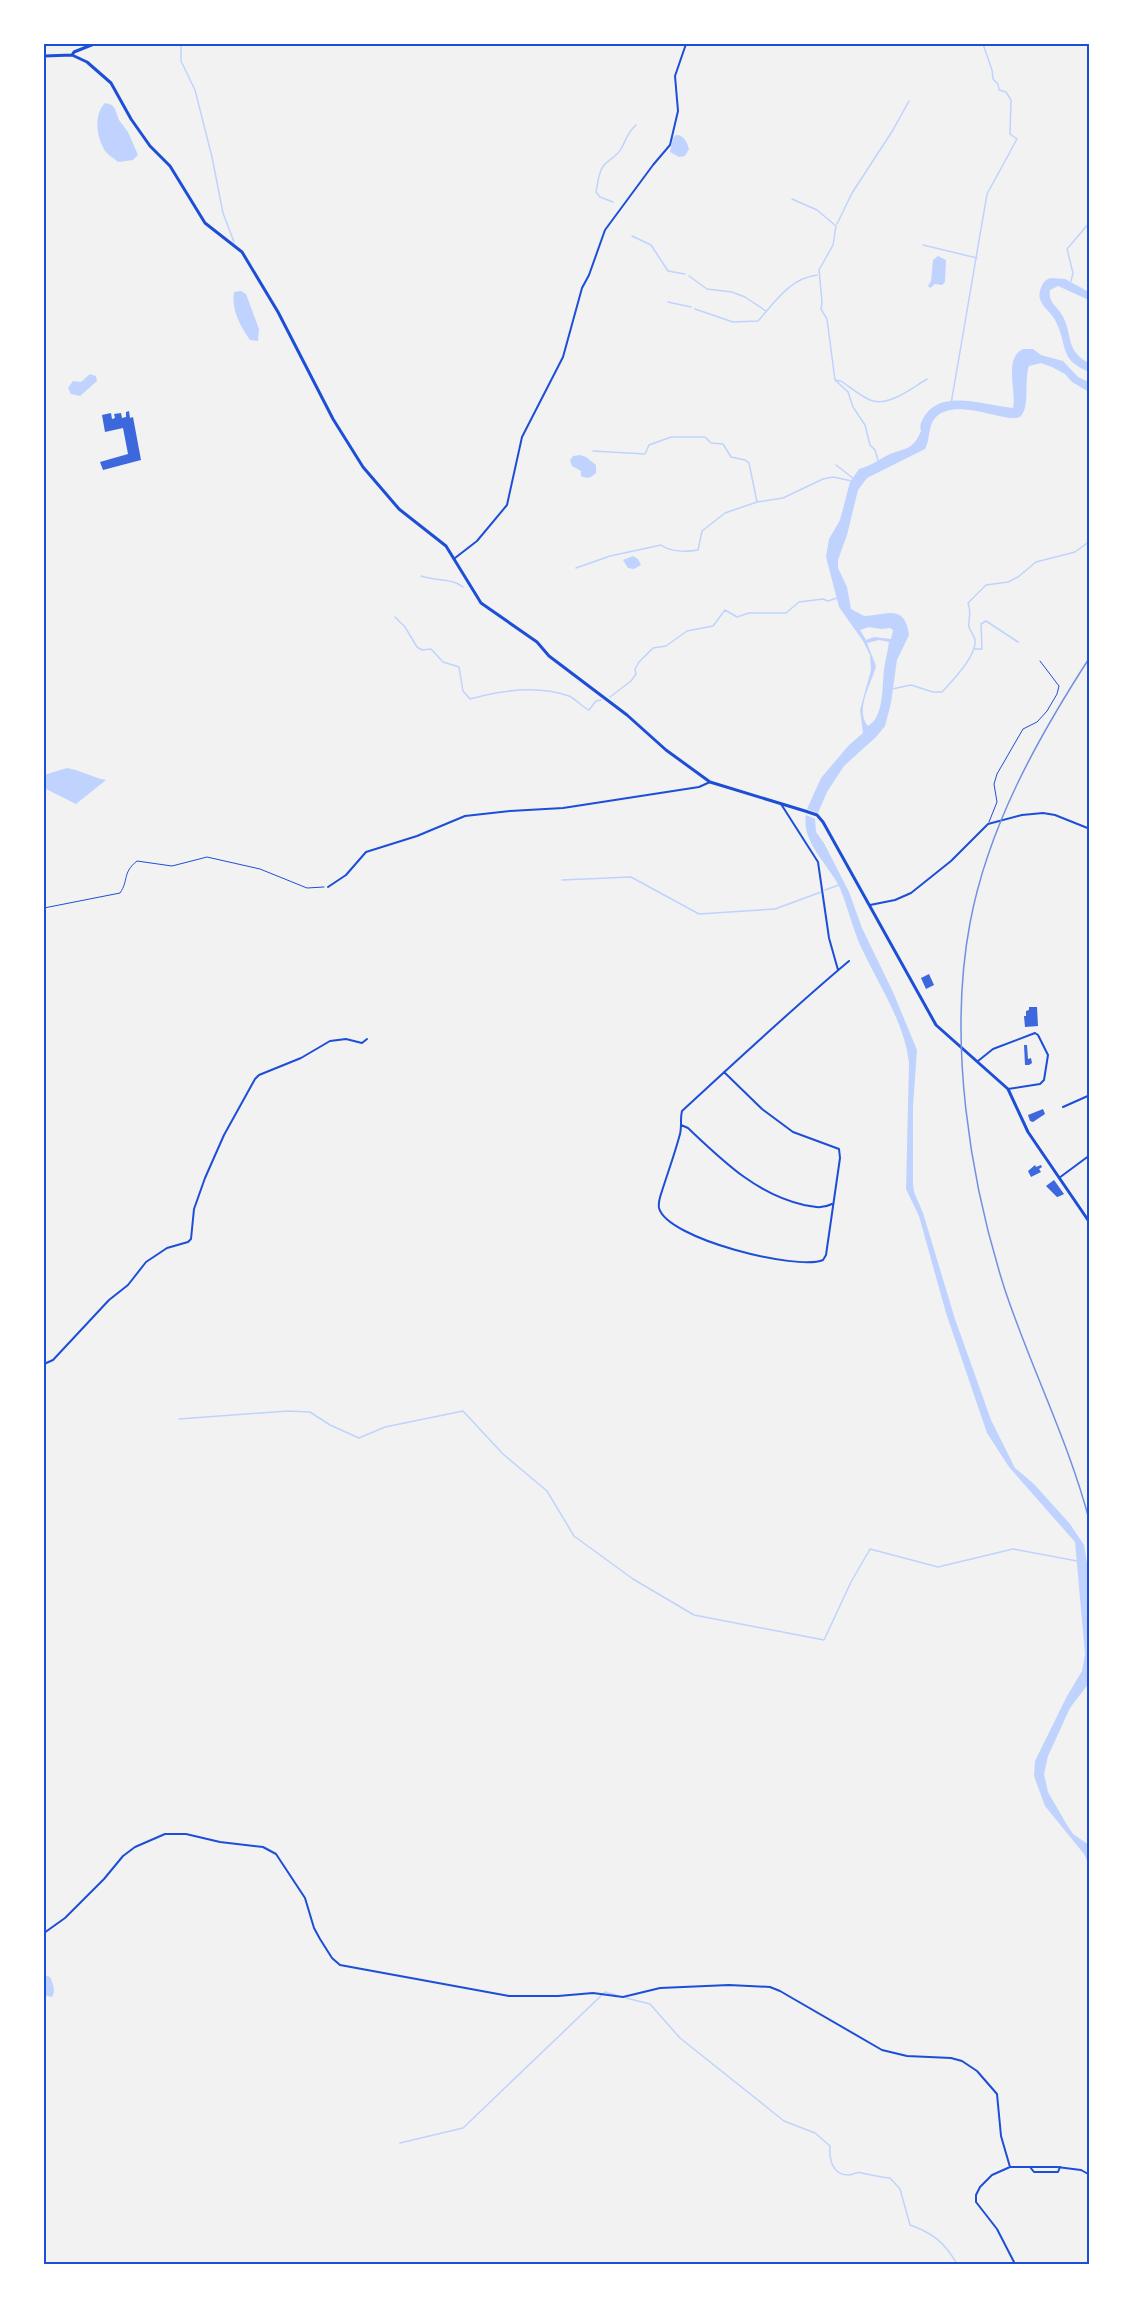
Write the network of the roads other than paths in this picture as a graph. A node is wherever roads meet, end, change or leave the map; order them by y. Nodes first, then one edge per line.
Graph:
1 (94, 44) edge
2 (686, 44) edge
3 (44, 56) edge
4 (72, 56) junction
5 (455, 558) junction
6 (1040, 660) dead end
7 (710, 782) junction
8 (781, 804) junction
9 (988, 824) junction
10 (1089, 829) edge
11 (328, 887) road end
12 (869, 905) junction
13 (849, 961) dead end
14 (838, 970) junction
15 (367, 1039) dead end
16 (978, 1061) junction
17 (724, 1072) junction
18 (1008, 1089) junction
19 (1089, 1095) edge
20 (1063, 1107) dead end
21 (681, 1125) junction
22 (1089, 1155) edge
23 (1059, 1178) junction
24 (832, 1204) junction
25 (1089, 1223) edge
26 (44, 1364) edge
27 (44, 1933) edge
28 (1010, 2167) junction
29 (1089, 2175) edge
30 (1015, 2265) edge

1 - 4 street
2 - 5 street
3 - 4 street
4 - 5 street
5 - 7 street
6 - 9 lane
7 - 8 street
7 - 11 street
8 - 12 street
8 - 14 street
9 - 10 street
9 - 12 street
12 - 16 street
13 - 14 street
14 - 17 street
15 - 26 street
16 - 18 street
16 - 18 street
17 - 21 street
17 - 24 street
18 - 23 street
19 - 20 street
21 - 24 street
21 - 24 street
22 - 23 street
23 - 25 street
27 - 28 street
28 - 29 street
28 - 30 street

